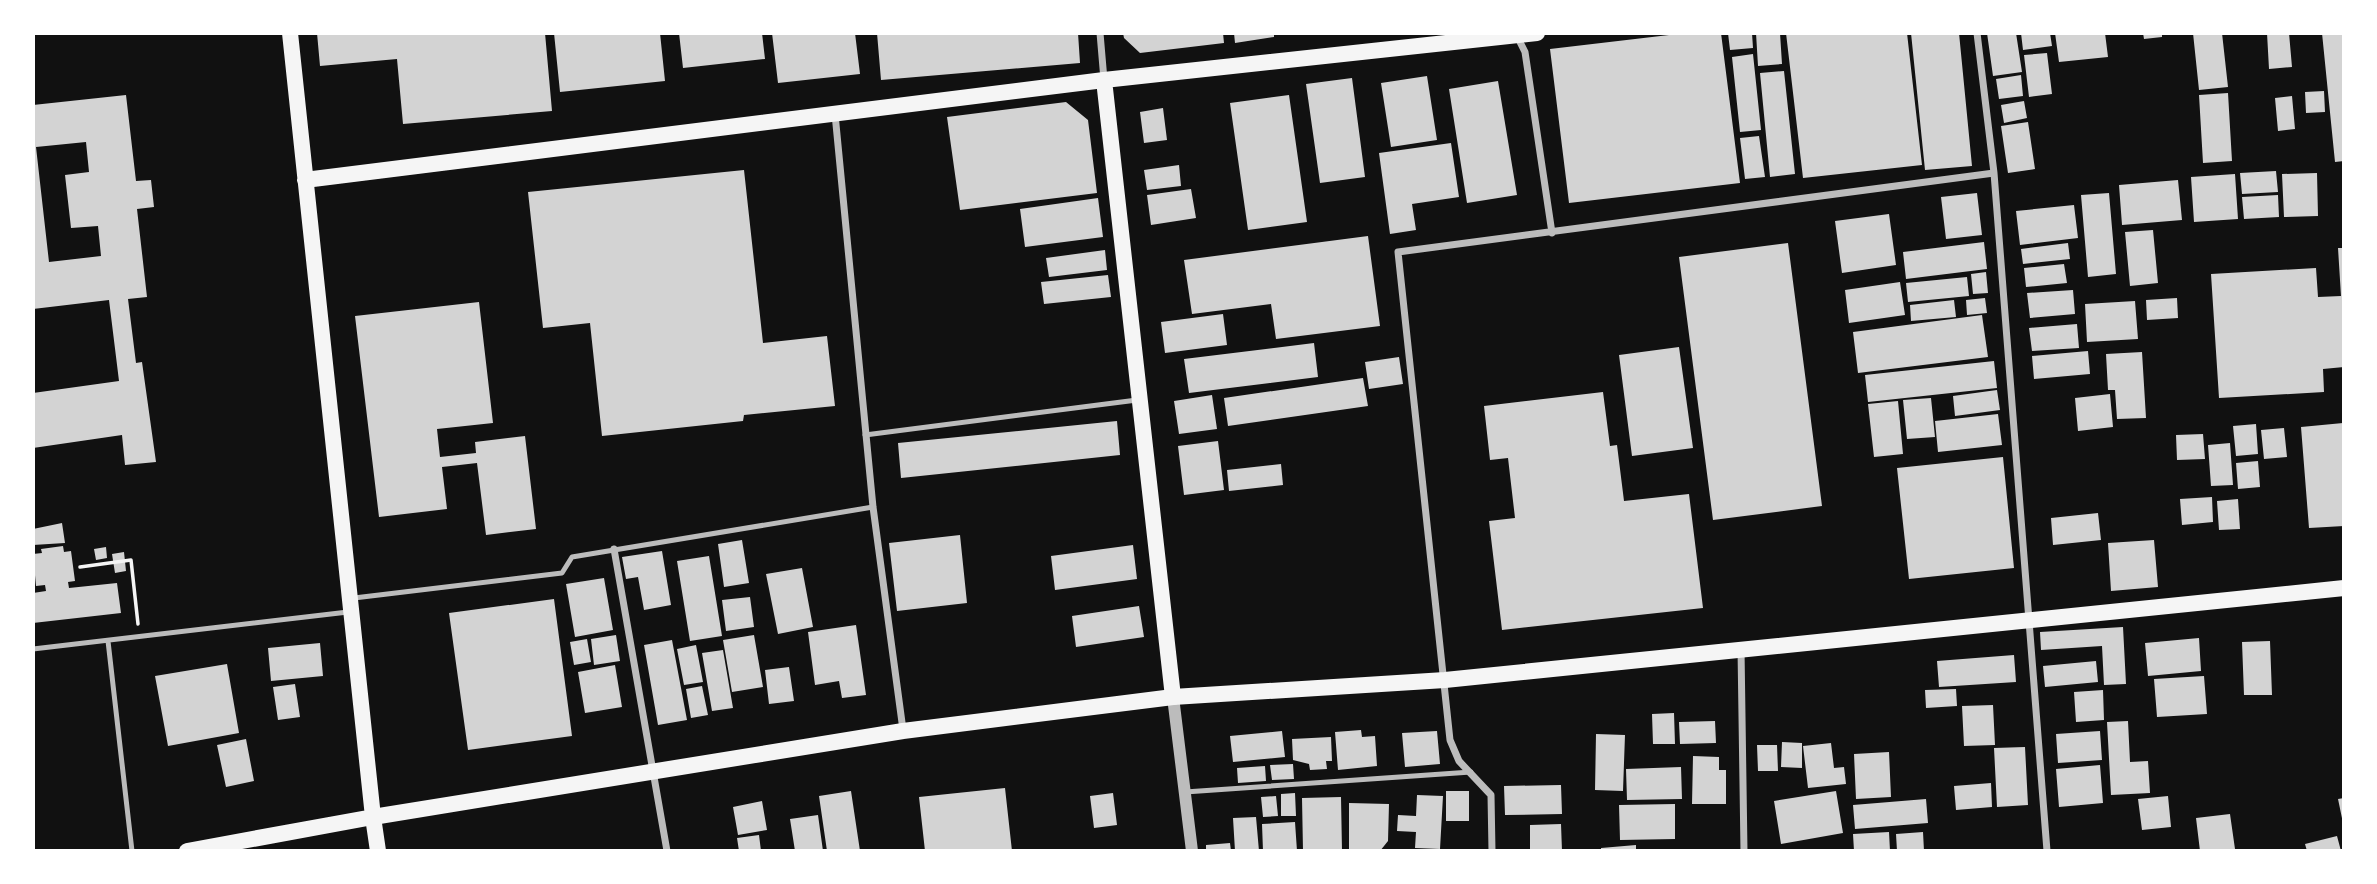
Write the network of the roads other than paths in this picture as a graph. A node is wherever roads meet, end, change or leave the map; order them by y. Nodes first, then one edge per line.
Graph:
1 (290, 33) edge
2 (1100, 33) edge
3 (1537, 33) edge
4 (1977, 33) edge
5 (1516, 35) edge
6 (1104, 80) junction
7 (835, 114) junction
8 (1994, 173) junction
9 (305, 180) junction
10 (1552, 233) junction
11 (1140, 400) junction
12 (866, 435) junction
13 (873, 507) junction
14 (614, 550) junction
15 (2344, 588) edge
16 (351, 605) junction
17 (2027, 622) junction
18 (108, 642) junction
19 (33, 649) edge
20 (1741, 649) junction
21 (1445, 680) junction
22 (1172, 697) junction
23 (903, 731) junction
24 (653, 771) junction
25 (1471, 772) junction
26 (1185, 792) junction
27 (373, 817) junction
28 (132, 851) edge
29 (187, 851) edge
30 (378, 851) edge
31 (667, 851) edge
32 (1192, 851) edge
33 (1492, 851) edge
34 (1744, 851) edge
35 (2047, 851) edge

1 - 9 main road
2 - 6 street
3 - 5 main road
4 - 8 street
5 - 6 main road
5 - 10 street
6 - 7 main road
6 - 11 main road
7 - 9 main road
7 - 12 street
8 - 10 street
8 - 17 street
9 - 16 main road
10 - 21 street
11 - 12 lane
11 - 22 main road
12 - 13 street
13 - 14 lane
13 - 23 street
14 - 16 lane
14 - 24 street
15 - 17 main road
16 - 18 lane
16 - 27 main road
17 - 20 main road
17 - 35 street
18 - 19 lane
18 - 28 lane
20 - 21 main road
20 - 34 street
21 - 22 main road
21 - 25 street
22 - 23 main road
22 - 26 street
23 - 24 main road
24 - 27 main road
24 - 31 street
25 - 26 lane
25 - 33 street
26 - 32 street
27 - 29 main road
27 - 30 main road

